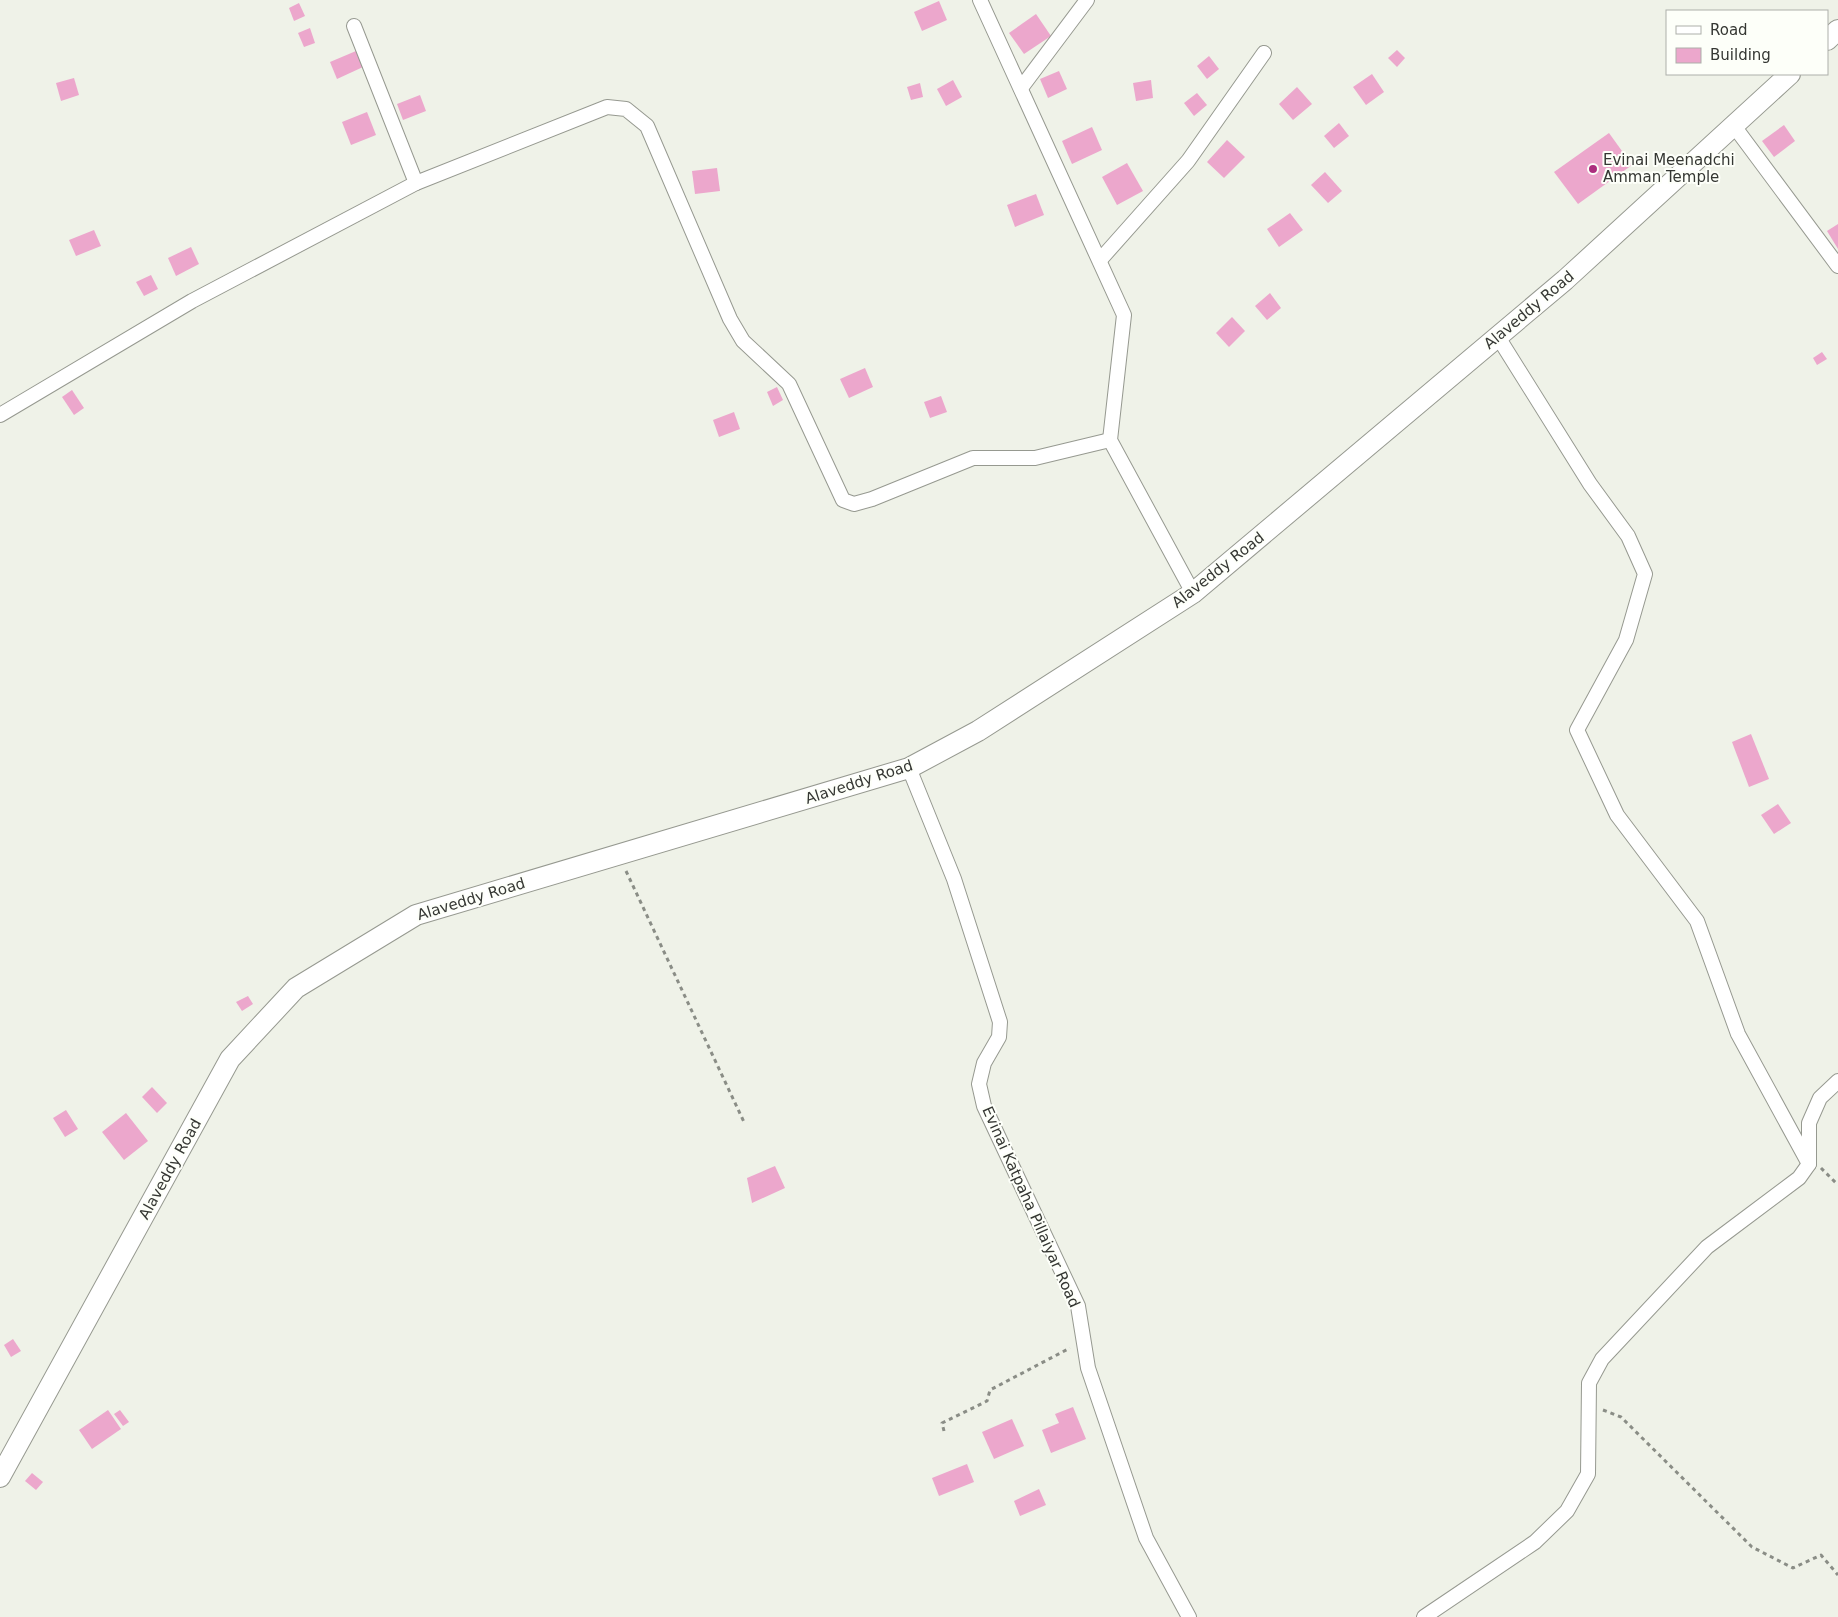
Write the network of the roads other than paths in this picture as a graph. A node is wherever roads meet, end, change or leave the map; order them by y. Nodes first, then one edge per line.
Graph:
1 (980, 0) edge
2 (1087, 0) edge
3 (354, 26) dead end
4 (1838, 30) edge
5 (1828, 39) edge
6 (1264, 53) dead end
7 (1789, 75) edge
8 (1022, 88) junction
9 (1734, 126) junction
10 (416, 183) junction
11 (1100, 260) junction
12 (1838, 266) edge
13 (1498, 337) junction
14 (0, 415) edge
15 (1110, 440) junction
16 (1193, 593) junction
17 (908, 768) junction
18 (1838, 1081) edge
19 (1809, 1164) junction
20 (0, 1478) edge
21 (1189, 1617) edge
22 (1424, 1617) edge

1 - 8 street
2 - 8 street
3 - 10 street
4 - 5 street
6 - 11 street
7 - 9 street, Alaveddy Road
8 - 11 street
9 - 12 street
9 - 13 street, Alaveddy Road
10 - 14 street
10 - 15 street
11 - 15 street
13 - 16 street, Alaveddy Road
13 - 19 street
15 - 16 street
16 - 17 street, Alaveddy Road
17 - 20 street, Alaveddy Road
17 - 21 street, Evinai Katpaha Pillaiyar Road
18 - 19 street
19 - 22 street

